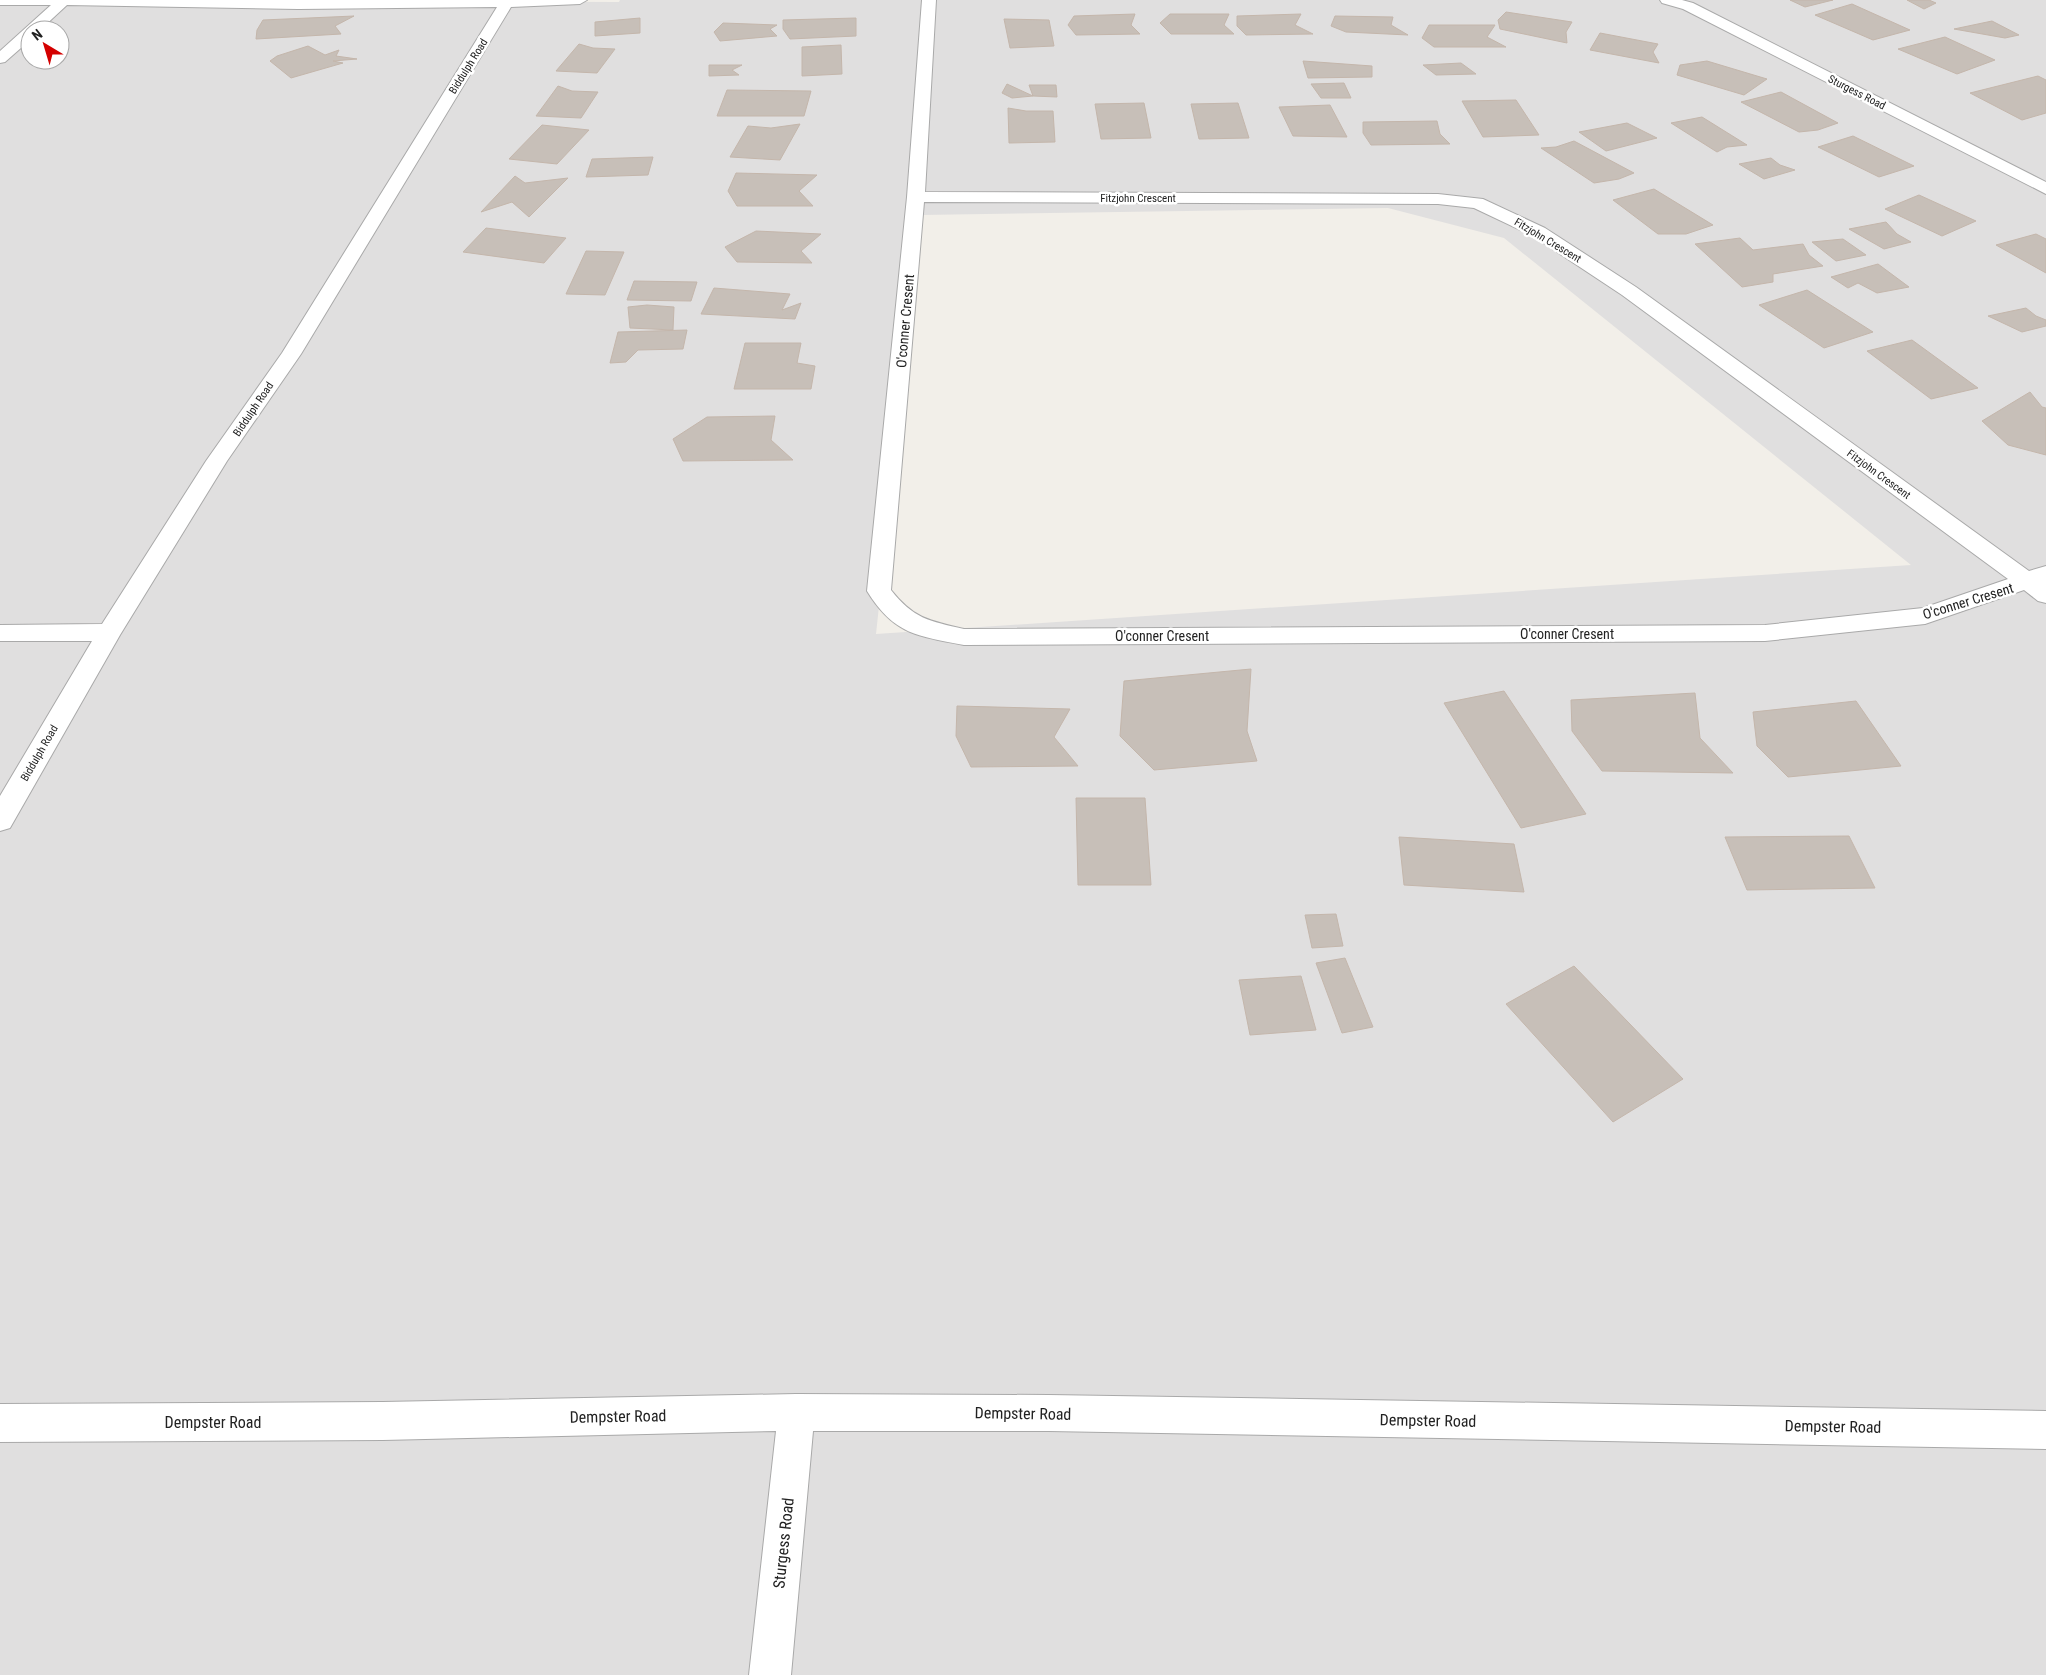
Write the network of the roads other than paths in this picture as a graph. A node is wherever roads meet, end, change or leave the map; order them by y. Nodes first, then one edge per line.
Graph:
1 (65, 0) edge
2 (580, 0) edge
3 (929, 0) edge
4 (1667, 0) edge
5 (0, 1) edge
6 (420, 2) edge
7 (507, 2) edge
8 (43, 20) edge
9 (20, 41) edge
10 (0, 59) edge
11 (2046, 189) edge
12 (916, 197) junction
13 (2036, 578) edge
14 (2046, 596) edge
15 (109, 632) junction
16 (0, 633) edge
17 (0, 820) edge
18 (796, 1412) junction
19 (0, 1423) edge
20 (2046, 1430) edge
21 (770, 1675) edge

1 - 5 street
1 - 6 street
1 - 8 street
2 - 7 street
3 - 12 street, O'conner Cresent
4 - 11 street, Sturgess Road
6 - 7 street
7 - 15 street, Biddulph Road
9 - 10 street
12 - 13 street, Fitzjohn Crescent
12 - 13 street, O'conner Cresent
13 - 14 street, Fitzjohn Crescent
15 - 16 street
15 - 17 street, Biddulph Road
18 - 19 street, Dempster Road
18 - 20 street, Dempster Road
18 - 21 street, Sturgess Road

